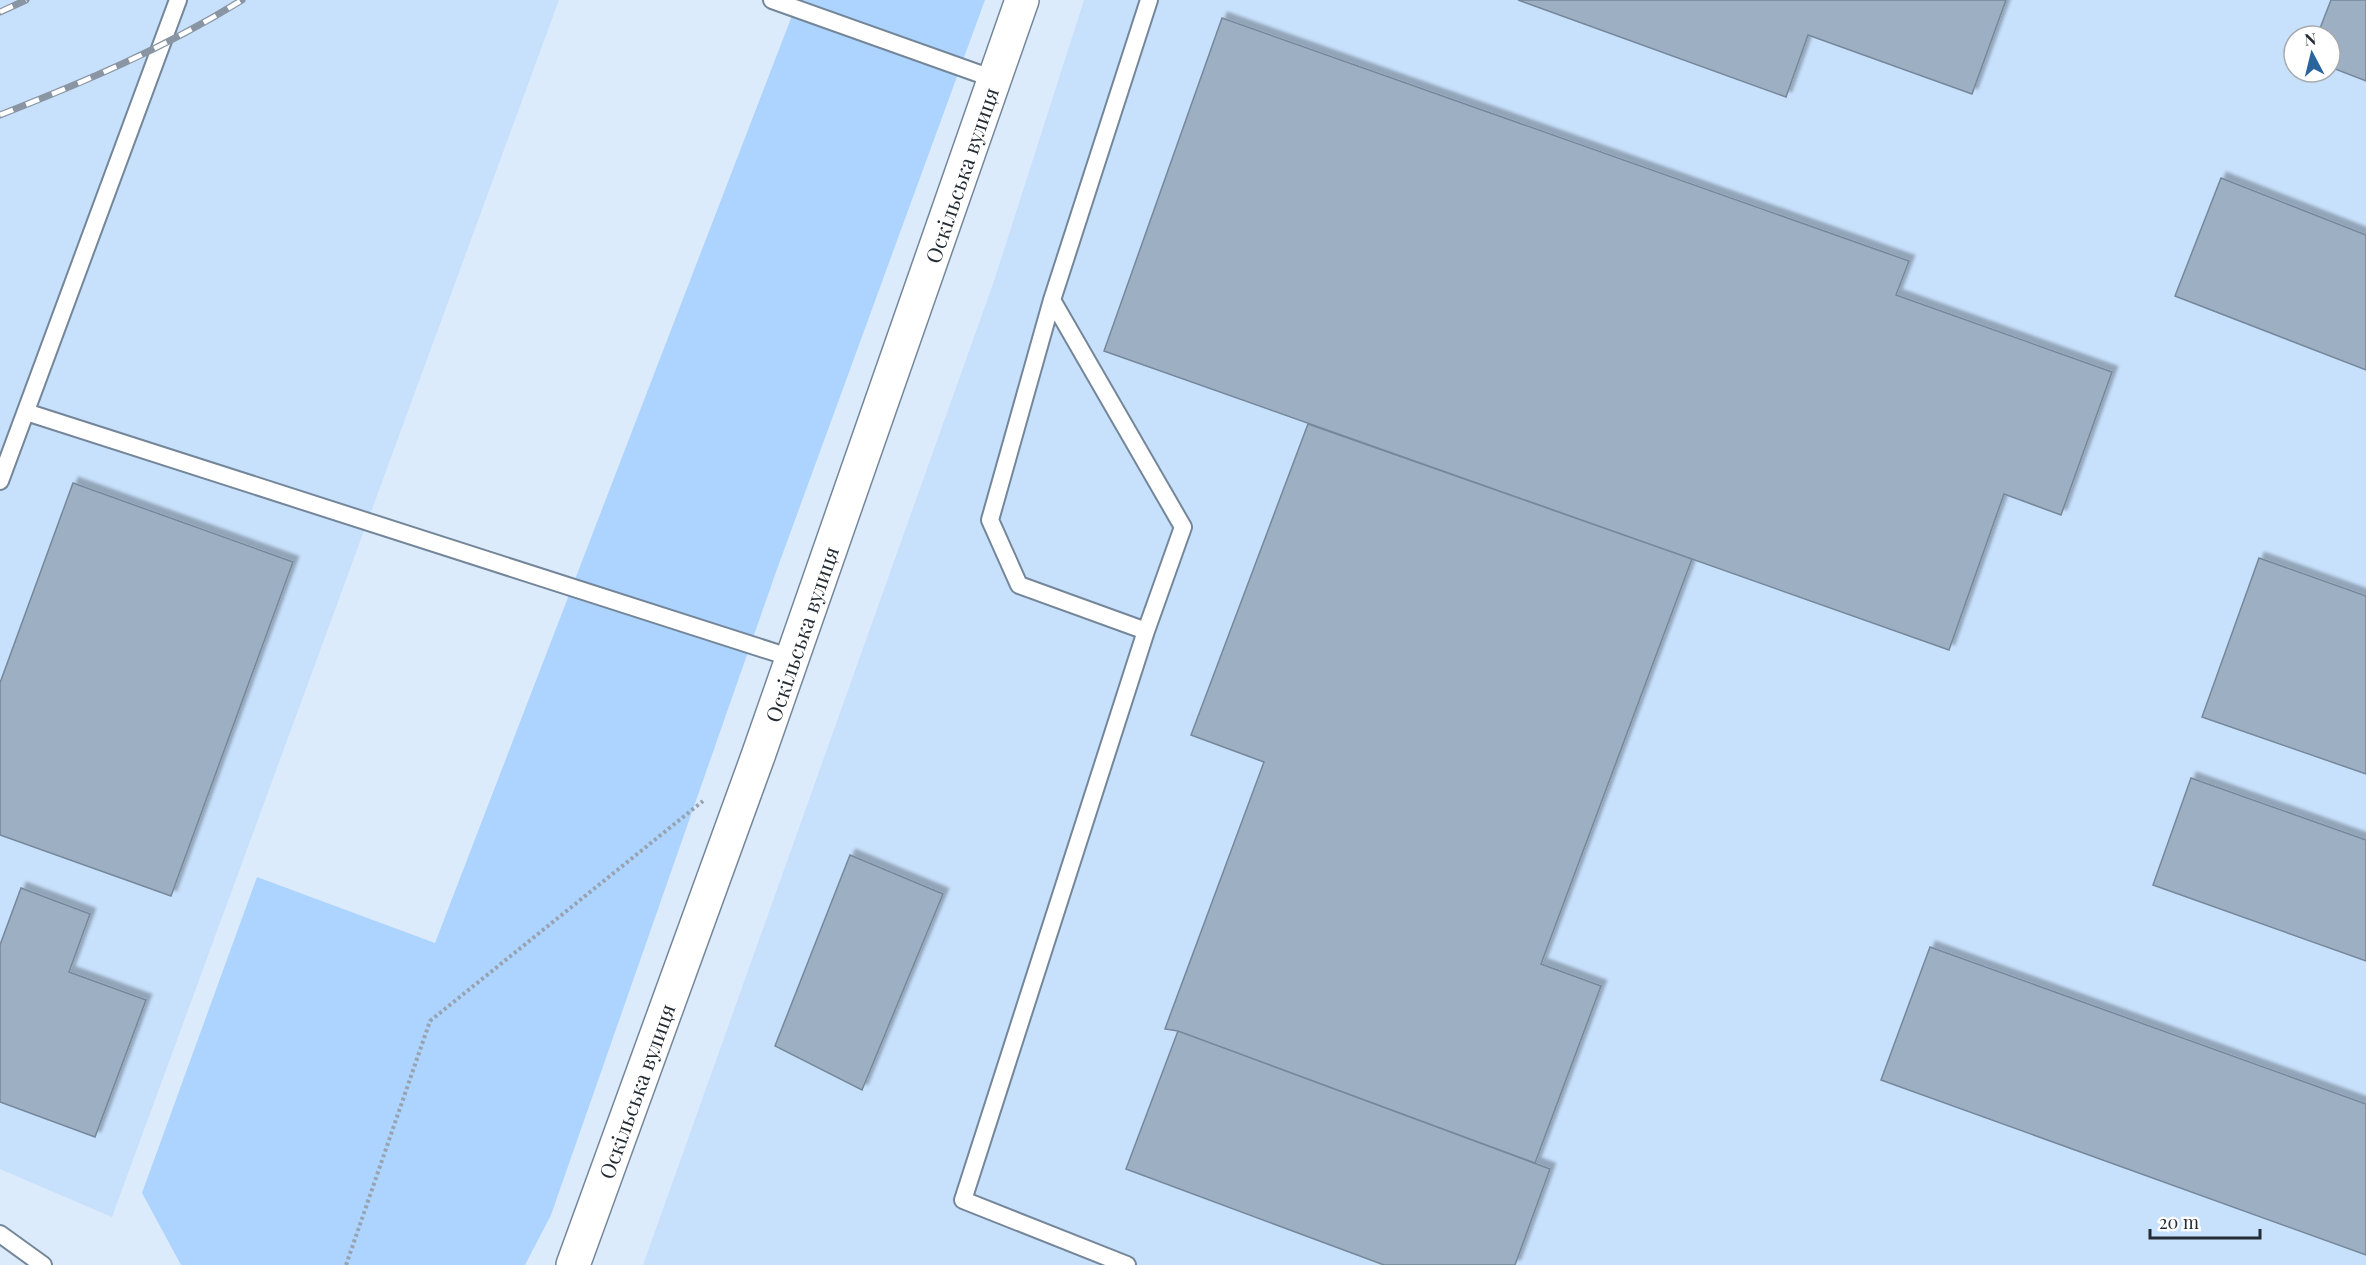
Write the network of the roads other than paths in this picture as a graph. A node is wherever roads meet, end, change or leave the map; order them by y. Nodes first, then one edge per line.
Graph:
1 (178, 0) edge
2 (772, 0) edge
3 (1022, 0) edge
4 (1149, 0) edge
5 (994, 79) junction
6 (1053, 300) junction
7 (26, 412) junction
8 (0, 481) edge
9 (1146, 631) junction
10 (792, 658) junction
11 (0, 1234) edge
12 (43, 1265) edge
13 (573, 1265) edge
14 (1127, 1265) edge

1 - 7 lane
2 - 5 lane
3 - 5 main road, Оскільська вулиця
4 - 6 lane
5 - 10 main road, Оскільська вулиця
6 - 9 lane
6 - 9 lane
7 - 8 lane
7 - 10 lane
9 - 14 lane
10 - 13 main road, Оскільська вулиця
11 - 12 lane

